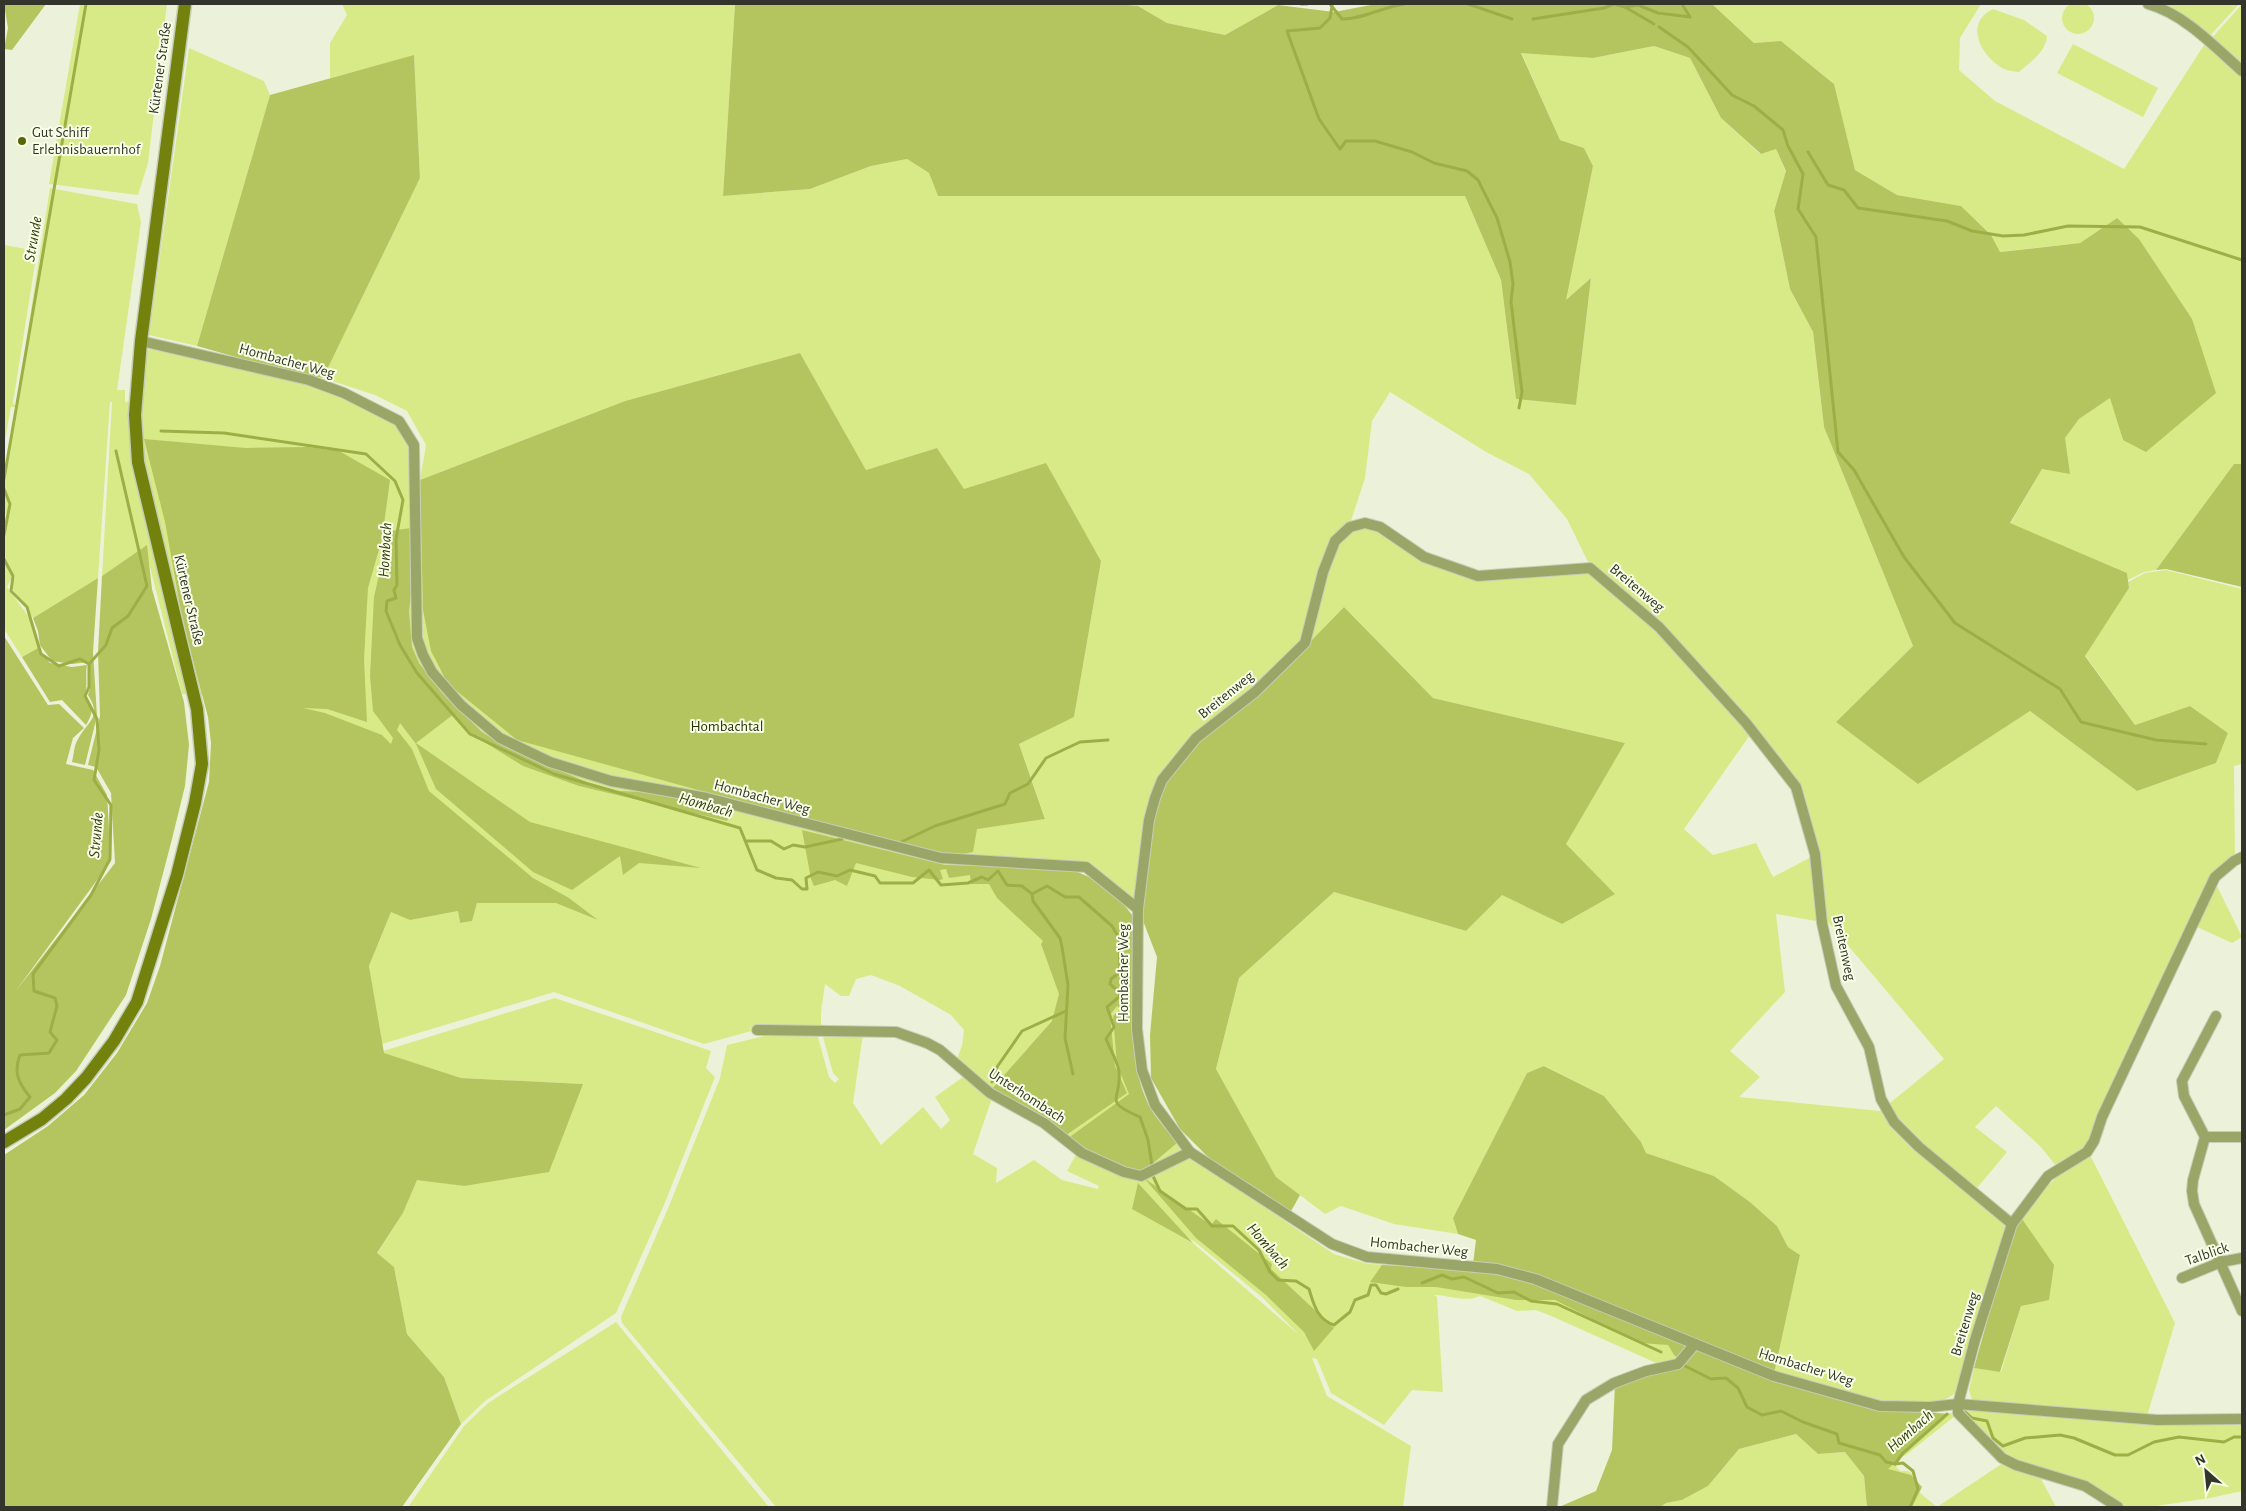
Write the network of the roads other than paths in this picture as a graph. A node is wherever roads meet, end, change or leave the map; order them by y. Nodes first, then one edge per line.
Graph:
1 (185, 4) edge
2 (2148, 4) edge
3 (2242, 71) edge
4 (141, 341) junction
5 (2242, 857) edge
6 (1138, 909) junction
7 (2216, 1016) dead end
8 (757, 1030) dead end
9 (2242, 1136) edge
10 (2205, 1137) junction
11 (4, 1142) edge
12 (1190, 1152) junction
13 (2012, 1224) junction
14 (2242, 1258) edge
15 (2221, 1262) junction
16 (2182, 1278) dead end
17 (2242, 1310) edge
18 (1695, 1344) junction
19 (1958, 1404) junction
20 (2242, 1419) edge
21 (1552, 1507) edge
22 (2118, 1507) edge

1 - 4 main road, Kürtener Straße
2 - 3 street
4 - 6 street, Hombacher Weg
4 - 11 main road, Kürtener Straße
5 - 13 street, Breitenweg
6 - 12 street, Hombacher Weg
6 - 13 street, Breitenweg
7 - 10 street
8 - 12 street, Unterhombach
9 - 10 street
10 - 15 street
12 - 18 street, Hombacher Weg
13 - 19 street, Breitenweg
14 - 15 street, Talblick
15 - 16 street, Talblick
15 - 17 street
18 - 19 street, Hombacher Weg
18 - 21 street
19 - 20 street, Hombacher Weg
19 - 22 street

